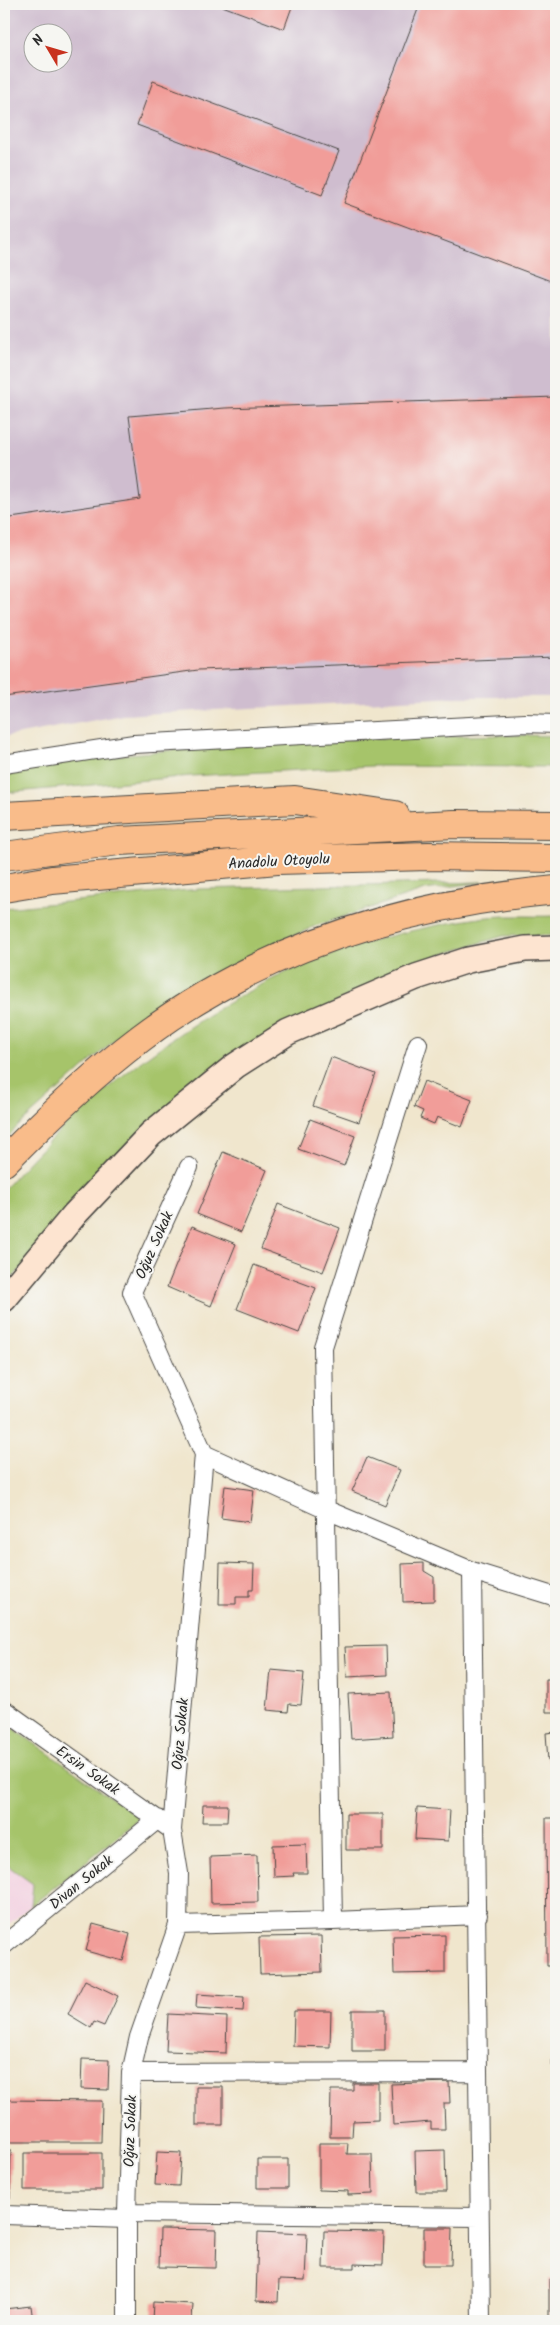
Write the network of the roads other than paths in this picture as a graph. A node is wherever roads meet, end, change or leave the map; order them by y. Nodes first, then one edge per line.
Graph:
1 (556, 724) edge
2 (4, 764) edge
3 (4, 816) edge
4 (454, 824) junction
5 (556, 825) edge
6 (4, 856) edge
7 (556, 858) edge
8 (4, 888) edge
9 (556, 890) edge
10 (556, 948) edge
11 (418, 1044) dead end
12 (4, 1162) edge
13 (189, 1167) dead end
14 (4, 1299) edge
15 (204, 1454) junction
16 (327, 1510) junction
17 (472, 1571) junction
18 (556, 1598) edge
19 (4, 1710) edge
20 (158, 1819) junction
21 (172, 1830) junction
22 (478, 1915) junction
23 (333, 1921) junction
24 (178, 1925) junction
25 (4, 1945) edge
26 (478, 2072) junction
27 (132, 2073) junction
28 (4, 2215) edge
29 (127, 2216) junction
30 (479, 2218) junction
31 (127, 2321) edge
32 (481, 2321) edge

1 - 2 street
3 - 4 highway
4 - 5 highway, Anadolu Otoyolu
4 - 6 highway, Anadolu Otoyolu
7 - 8 highway, Anadolu Otoyolu
9 - 12 highway
10 - 14 street
11 - 16 street
13 - 15 street, Oğuz Sokak
15 - 16 street
15 - 21 street, Oğuz Sokak
16 - 17 street
16 - 23 street
17 - 18 street
17 - 22 street
19 - 20 street, Ersin Sokak
20 - 21 street, Ersin Sokak
20 - 25 street, Divan Sokak
21 - 24 street, Oğuz Sokak
22 - 23 street
22 - 26 street
23 - 24 street
24 - 27 street, Oğuz Sokak
26 - 27 street
26 - 30 street
27 - 29 street, Oğuz Sokak
28 - 29 street
29 - 30 street
29 - 31 street, Oğuz Sokak
30 - 32 street

